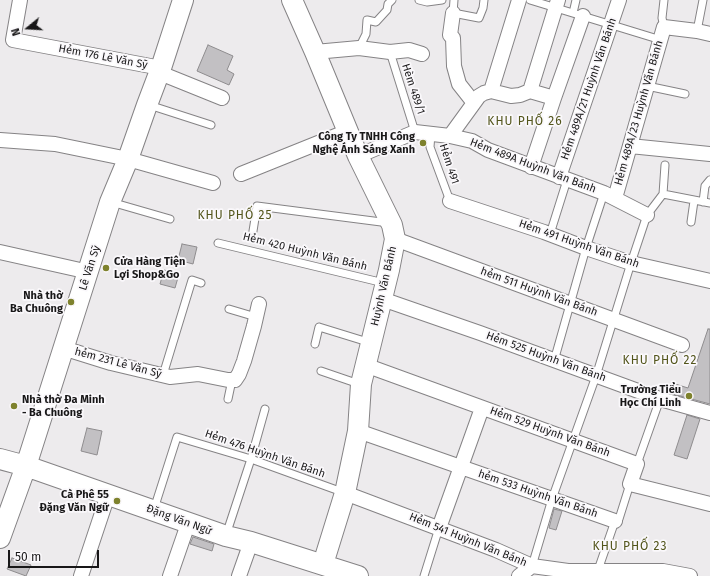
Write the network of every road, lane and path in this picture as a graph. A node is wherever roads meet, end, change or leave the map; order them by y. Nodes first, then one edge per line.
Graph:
1 (20, 0) edge
2 (184, 0) edge
3 (292, 0) edge
4 (392, 0) edge
5 (419, 0) edge
6 (442, 0) edge
7 (484, 0) edge
8 (519, 0) edge
9 (530, 0) edge
10 (576, 0) edge
11 (619, 0) edge
12 (664, 0) edge
13 (704, 0) edge
14 (556, 4) edge
15 (453, 6) edge
16 (578, 14) junction
17 (611, 24) junction
18 (704, 32) edge
19 (662, 33) junction
20 (359, 48) junction
21 (315, 52) junction
22 (390, 52) junction
23 (422, 54) dead end
24 (160, 70) junction
25 (647, 86) junction
26 (491, 91) junction
27 (530, 91) junction
28 (685, 94) dead end
29 (222, 98) dead end
30 (554, 98) junction
31 (474, 103) junction
32 (147, 105) junction
33 (211, 125) dead end
34 (348, 131) junction
35 (415, 132) junction
36 (431, 134) junction
37 (450, 136) junction
38 (0, 140) edge
39 (630, 146) junction
40 (710, 154) edge
41 (358, 156) junction
42 (128, 159) junction
43 (665, 165) dead end
44 (531, 167) junction
45 (241, 174) dead end
46 (563, 178) junction
47 (710, 180) edge
48 (213, 184) dead end
49 (663, 194) junction
50 (609, 196) junction
51 (450, 201) joint
52 (694, 201) junction
53 (110, 202) junction
54 (707, 203) edge
55 (648, 215) junction
56 (170, 219) dead end
57 (691, 222) dead end
58 (253, 231) dead end
59 (393, 231) junction
60 (550, 234) junction
61 (218, 243) dead end
62 (586, 248) junction
63 (0, 252) edge
64 (631, 263) junction
65 (89, 272) junction
66 (710, 281) edge
67 (201, 282) dead end
68 (384, 291) junction
69 (259, 304) dead end
70 (571, 304) junction
71 (229, 309) dead end
72 (256, 318) junction
73 (613, 320) junction
74 (371, 343) junction
75 (315, 344) dead end
76 (682, 345) dead end
77 (63, 348) junction
78 (554, 360) junction
79 (322, 371) dead end
80 (164, 375) junction
81 (363, 375) junction
82 (596, 376) junction
83 (232, 380) junction
84 (228, 399) dead end
85 (660, 399) junction
86 (482, 408) junction
87 (265, 409) dead end
88 (710, 413) edge
89 (358, 431) junction
90 (574, 441) junction
91 (0, 459) edge
92 (251, 459) junction
93 (637, 464) junction
94 (26, 466) junction
95 (460, 467) junction
96 (630, 484) junction
97 (345, 493) junction
98 (108, 495) junction
99 (552, 499) junction
100 (710, 504) edge
101 (154, 511) junction
102 (615, 521) junction
103 (188, 524) junction
104 (439, 528) junction
105 (226, 536) junction
106 (0, 538) edge
107 (251, 542) junction
108 (532, 566) junction
109 (321, 570) edge
110 (598, 570) junction
111 (663, 573) edge
112 (81, 576) edge
113 (170, 576) edge
114 (239, 576) edge
115 (358, 576) edge
116 (424, 576) edge
117 (519, 576) edge
118 (690, 576) edge

1 - 24 street, Hẻm 176 Lê Văn Sỹ
2 - 24 street, Lê Văn Sỹ
3 - 21 street
4 - 20 lane
5 - 6 lane
7 - 15 lane
8 - 26 street
9 - 14 lane
10 - 16 lane
11 - 17 street, Hẻm 489A/21 Huỳnh Văn Bánh
12 - 19 lane
13 - 18 lane
14 - 16 lane
14 - 27 street
15 - 31 street
16 - 17 lane
16 - 30 street
17 - 19 lane
17 - 46 street, Hẻm 489A/21 Huỳnh Văn Bánh
18 - 19 street
19 - 25 street, Hẻm 489A/23 Huỳnh Văn Bánh
20 - 21 street
20 - 22 street
21 - 34 street
22 - 23 street
22 - 35 lane, Hèm 489/1
24 - 29 street
24 - 32 street, Lê Văn Sỹ
25 - 28 lane
25 - 39 street, Hẻm 489A/23 Huỳnh Văn Bánh
26 - 27 street
26 - 31 street
27 - 30 street
30 - 44 street
31 - 37 street
32 - 33 lane
32 - 42 street, Lê Văn Sỹ
34 - 41 street
34 - 45 street
35 - 36 street, Hẻm 489A Huỳnh Văn Bánh
35 - 41 street
36 - 37 street, Hẻm 489A Huỳnh Văn Bánh
36 - 51 lane, Hẻm 491
37 - 44 street, Hẻm 489A Huỳnh Văn Bánh
38 - 42 street
39 - 40 street
39 - 50 street, Hẻm 489A/23 Huỳnh Văn Bánh
41 - 59 street
42 - 48 street
42 - 53 street, Lê Văn Sỹ
43 - 49 lane
44 - 46 street, Hẻm 489A Huỳnh Văn Bánh
46 - 50 street, Hẻm 489A Huỳnh Văn Bánh
46 - 60 lane
47 - 54 lane
49 - 52 lane
49 - 55 lane
50 - 55 street, Hẻm 489A Huỳnh Văn Bánh
50 - 62 lane
51 - 60 street, Hẻm 491 Huỳnh Văn Bánh
52 - 54 lane
52 - 57 lane
53 - 56 lane
53 - 65 street, Lê Văn Sỹ
55 - 64 lane
58 - 59 lane
59 - 68 street, Huỳnh Văn Bánh
59 - 70 street, hẻm 511 Huỳnh Văn Bánh
60 - 62 street, Hẻm 491 Huỳnh Văn Bánh
61 - 68 lane, Hẻm 420 Huỳnh Văn Bánh
62 - 64 street, Hẻm 491 Huỳnh Văn Bánh
62 - 70 lane
63 - 65 street
64 - 66 street, Hẻm 491 Huỳnh Văn Bánh
64 - 73 lane
65 - 77 street, Lê Văn Sỹ
67 - 80 lane
68 - 74 street, Huỳnh Văn Bánh
68 - 78 street, Hẻm 525 Huỳnh Văn Bánh
69 - 72 street
70 - 73 street, hẻm 511 Huỳnh Văn Bánh
70 - 78 lane
71 - 72 lane
72 - 83 street
73 - 76 street, hẻm 511 Huỳnh Văn Bánh
73 - 82 lane
74 - 75 lane
74 - 81 street, Huỳnh Văn Bánh
77 - 80 street, hẻm 231 Lê Văn Sỹ
77 - 94 street, Lê Văn Sỹ
78 - 82 street, Hẻm 525 Huỳnh Văn Bánh
79 - 81 lane
80 - 83 street, hẻm 231 Lê Văn Sỹ
81 - 86 street, Hẻm 529 Huỳnh Văn Bánh
81 - 89 street, Huỳnh Văn Bánh
82 - 85 street, Hẻm 525 Huỳnh Văn Bánh
82 - 90 lane
83 - 84 lane
85 - 88 street, Hẻm 525 Huỳnh Văn Bánh
85 - 93 lane
86 - 90 street, Hẻm 529 Huỳnh Văn Bánh
86 - 95 street, Hẻm 529 Huỳnh Văn Bánh
87 - 92 lane
89 - 95 street, hẻm 533 Huỳnh Văn Bánh
89 - 97 street, Huỳnh Văn Bánh
90 - 93 street, Hẻm 529 Huỳnh Văn Bánh
90 - 99 lane
91 - 94 street, Đặng Văn Ngữ
92 - 97 lane, Hẻm 476 Huỳnh Văn Bánh
92 - 101 lane, Hẻm 476 Huỳnh Văn Bánh
92 - 105 lane
93 - 96 street
94 - 98 street, Đặng Văn Ngữ
94 - 106 street, Lê Văn Sỹ
95 - 99 street, hẻm 533 Huỳnh Văn Bánh
95 - 104 street
96 - 100 street
96 - 102 lane
97 - 104 street, Hẻm 541 Huỳnh Văn Bánh
97 - 109 street, Huỳnh Văn Bánh
98 - 101 street, Đặng Văn Ngữ
98 - 112 street
99 - 102 street, hẻm 533 Huỳnh Văn Bánh
99 - 108 lane
101 - 103 street, Đặng Văn Ngữ
102 - 110 lane
103 - 105 street, Đặng Văn Ngữ
103 - 113 street
104 - 108 street, Hẻm 541 Huỳnh Văn Bánh
104 - 116 lane
105 - 107 street, Đặng Văn Ngữ
107 - 109 street, Đặng Văn Ngữ
107 - 114 street
108 - 110 street, Hẻm 541 Huỳnh Văn Bánh
108 - 117 street
109 - 115 street, Đặng Văn Ngữ
110 - 111 street, Hẻm 541 Huỳnh Văn Bánh
111 - 118 street, Hẻm 541 Huỳnh Văn Bánh

